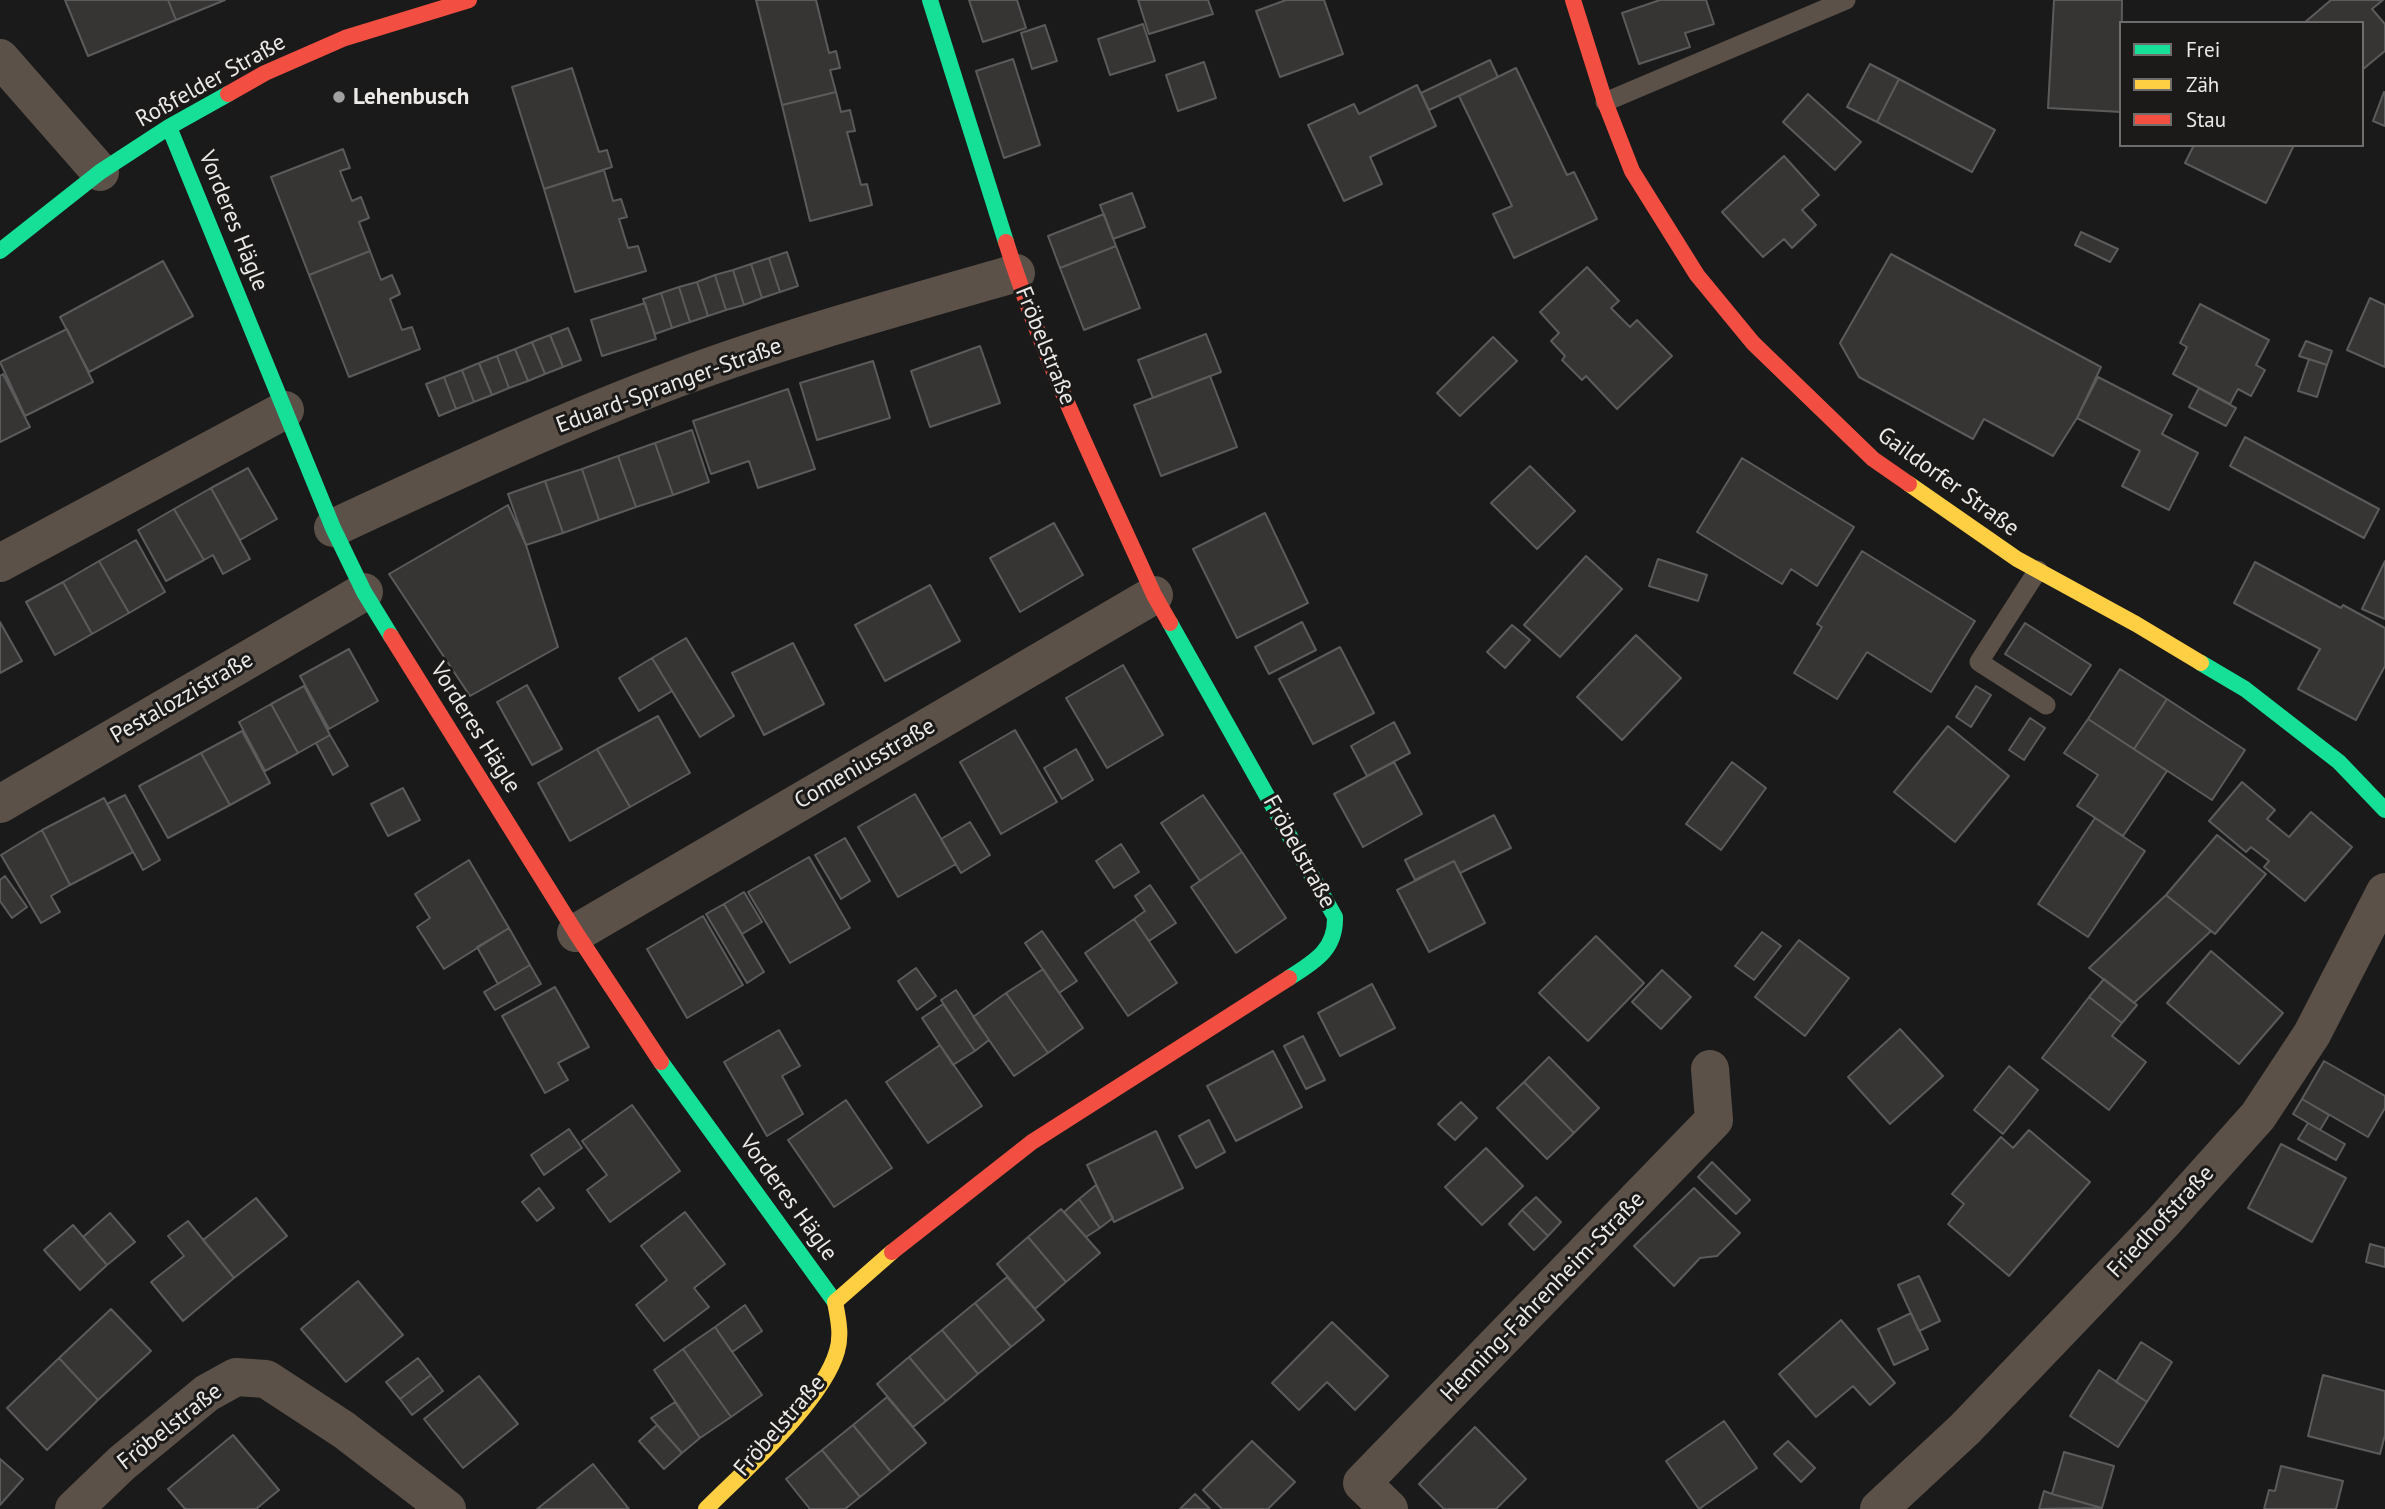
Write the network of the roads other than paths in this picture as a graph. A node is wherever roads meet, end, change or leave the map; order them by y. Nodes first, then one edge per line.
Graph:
1 (469, 0) edge
2 (930, 0) edge
3 (1573, 0) edge
4 (1846, 0) edge
5 (0, 58) edge
6 (1605, 102) junction
7 (169, 127) junction
8 (100, 172) junction
9 (0, 251) edge
10 (1016, 274) junction
11 (285, 410) junction
12 (333, 528) junction
13 (0, 563) edge
14 (2038, 570) junction
15 (364, 592) junction
16 (1154, 595) junction
17 (2046, 705) dead end
18 (0, 804) edge
19 (2385, 810) edge
20 (2385, 892) edge
21 (576, 933) junction
22 (1710, 1069) dead end
23 (835, 1302) junction
24 (74, 1509) edge
25 (447, 1509) edge
26 (706, 1509) edge
27 (1389, 1509) edge
28 (1879, 1509) edge

1 - 7 street, Roßfelder Straße
2 - 10 street, Fröbelstraße
3 - 6 street, Gaildorfer Straße
4 - 6 lane
5 - 8 street
6 - 14 street, Gaildorfer Straße
7 - 8 street, Roßfelder Straße
7 - 11 street, Vorderes Hägle
8 - 9 street, Roßfelder Straße
10 - 12 street, Eduard-Spranger-Straße
10 - 16 street, Fröbelstraße
11 - 12 street, Vorderes Hägle
11 - 13 street
12 - 15 street, Vorderes Hägle
14 - 17 lane
14 - 19 street, Gaildorfer Straße
15 - 18 street, Pestalozzistraße
15 - 21 street, Vorderes Hägle
16 - 21 street, Comeniusstraße
16 - 23 street, Fröbelstraße
20 - 28 street, Friedhofstraße
21 - 23 street, Vorderes Hägle
22 - 27 street, Henning-Fahrenheim-Straße
23 - 26 street, Fröbelstraße
24 - 25 street, Fröbelstraße

